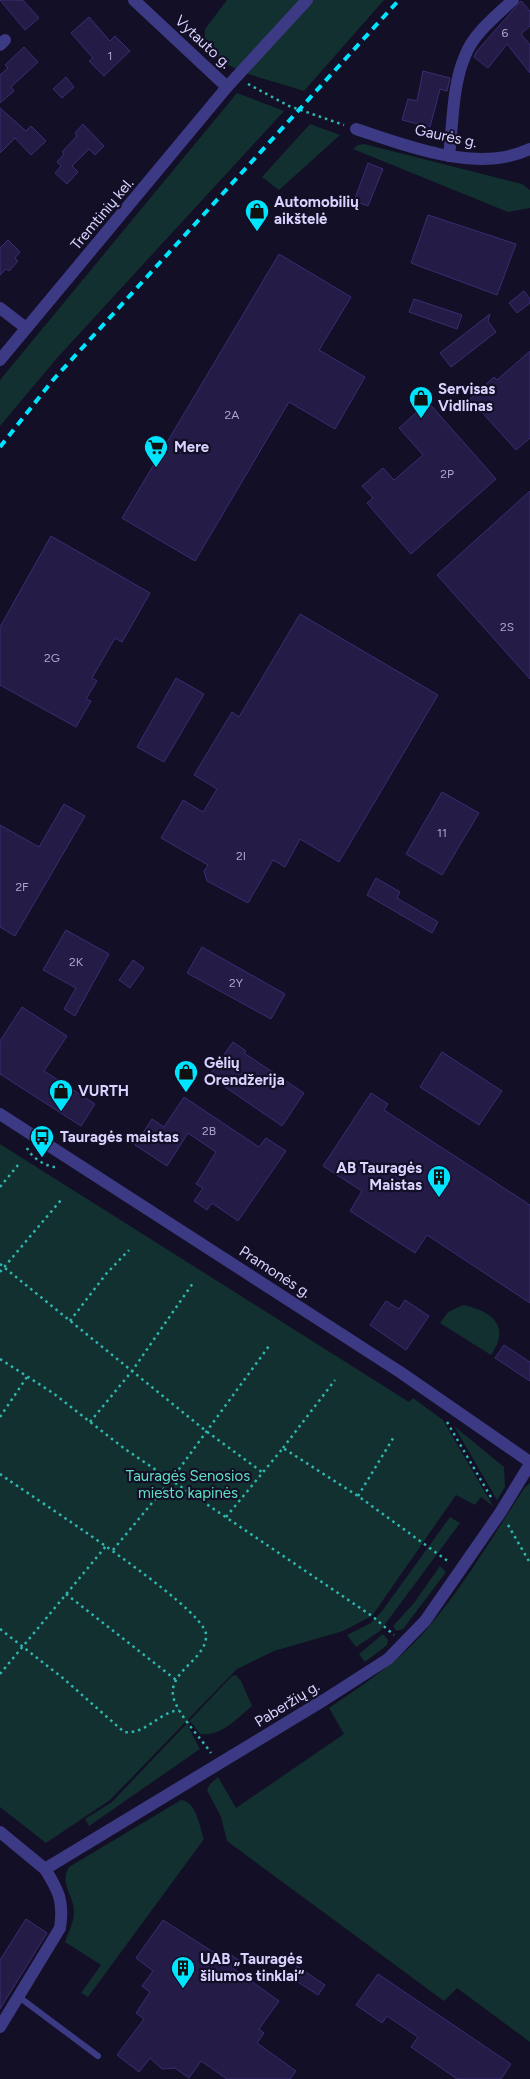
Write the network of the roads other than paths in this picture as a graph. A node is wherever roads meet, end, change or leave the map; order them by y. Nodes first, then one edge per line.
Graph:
1 (134, 0) edge
2 (307, 0) edge
3 (513, 0) edge
4 (227, 87) junction
5 (356, 129) road end
6 (530, 149) edge
7 (449, 156) junction
8 (0, 308) edge
9 (26, 328) junction
10 (0, 360) edge
11 (0, 1114) edge
12 (530, 1463) edge
13 (0, 1832) edge
14 (45, 1869) junction
15 (19, 1996) junction
16 (0, 2027) edge
17 (98, 2056) dead end

1 - 4 street, Vytauto g.
2 - 4 street, Tremtinių kel.
3 - 7 street
4 - 9 street, Tremtinių kel.
5 - 7 street, Gaurės g.
6 - 7 street, Gaurės g.
8 - 9 street
9 - 10 street, Tremtinių kel.
11 - 12 street, Pramonės g.
12 - 14 street, Paberžių g.
13 - 14 street
14 - 15 street
15 - 16 street
15 - 17 lane

